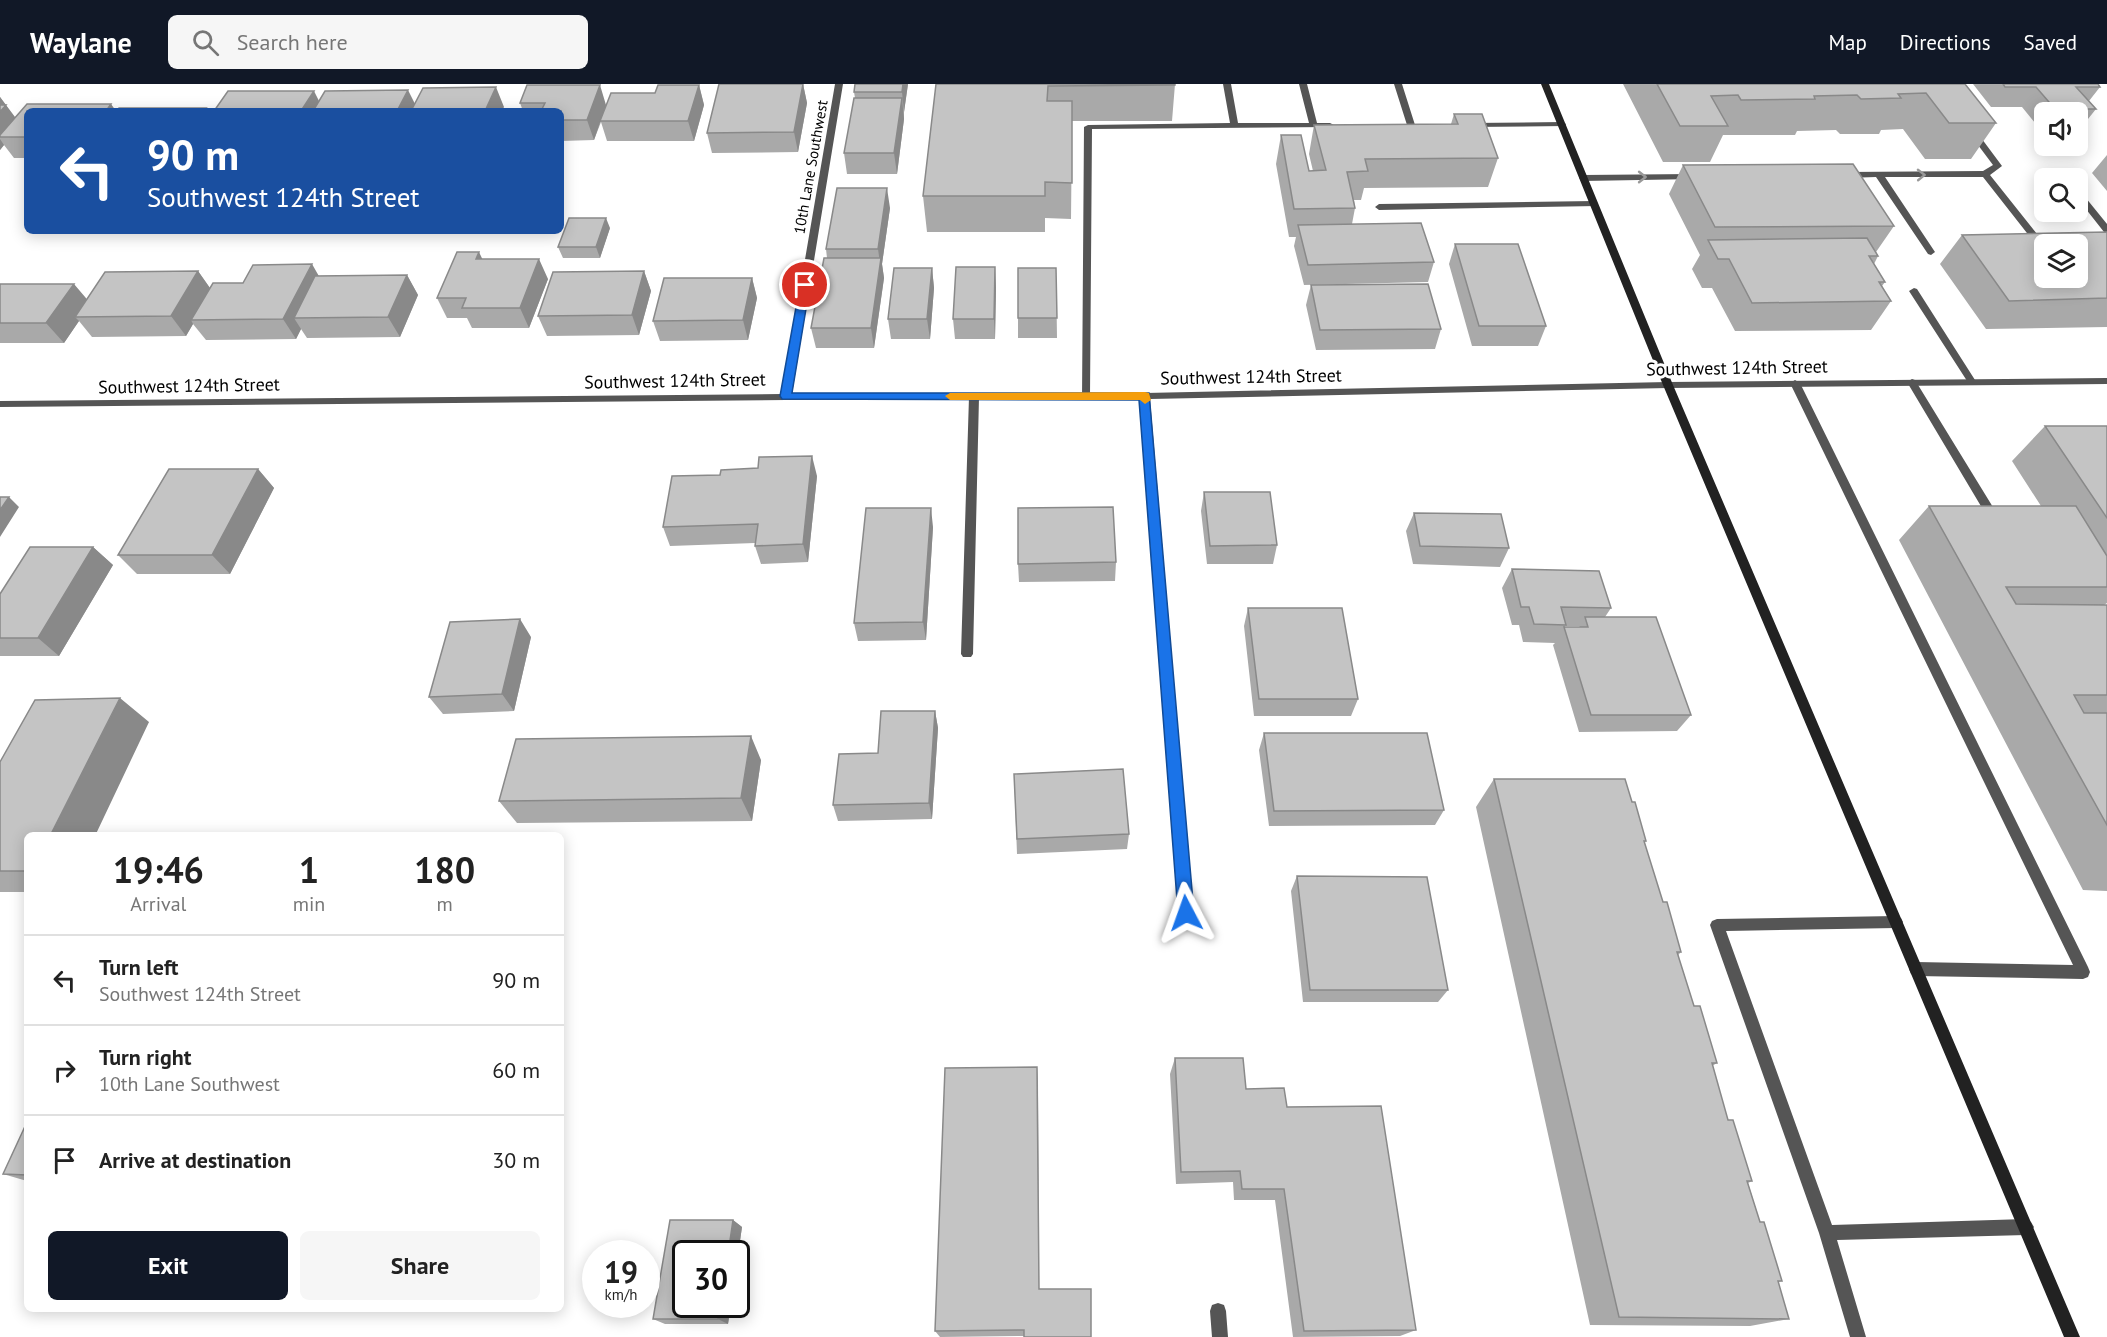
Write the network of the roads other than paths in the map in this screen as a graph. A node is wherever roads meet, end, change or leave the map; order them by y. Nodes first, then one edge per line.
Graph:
1 (839, 84) edge
2 (1227, 84) edge
3 (1303, 84) edge
4 (1398, 84) edge
5 (1545, 84) edge
6 (1562, 124) junction
7 (1336, 125) edge
8 (1400, 125) edge
9 (1411, 125) junction
10 (1421, 125) edge
11 (1464, 125) edge
12 (1234, 126) junction
13 (1314, 126) junction
14 (1970, 129) edge
15 (1985, 174) junction
16 (1879, 175) junction
17 (1831, 176) edge
18 (1583, 177) junction
19 (1700, 177) edge
20 (1594, 204) junction
21 (2088, 206) edge
22 (1379, 207) dead end
23 (2107, 230) edge
24 (2034, 236) edge
25 (1931, 252) dead end
26 (1914, 291) dead end
27 (2107, 381) edge
28 (1912, 382) junction
29 (1972, 382) junction
30 (1795, 383) junction
31 (1668, 385) junction
32 (786, 396) junction
33 (974, 396) junction
34 (1085, 396) junction
35 (1145, 396) junction
36 (0, 404) edge
37 (2001, 528) edge
38 (968, 654) dead end
39 (1186, 913) dead end
40 (1896, 922) junction
41 (1916, 969) junction
42 (2026, 1227) junction
43 (1827, 1233) junction
44 (1218, 1311) dead end
45 (1220, 1337) edge
46 (1858, 1337) edge
47 (2072, 1337) edge

1 - 32 street, 10th Lane Southwest
2 - 12 street
3 - 13 street
4 - 9 street
5 - 6 main road
6 - 11 street
6 - 18 main road
7 - 13 street
8 - 9 street
9 - 10 street
12 - 13 street
12 - 34 street
14 - 15 street
16 -> 15 street
15 - 24 street
16 - 17 street
16 - 25 street
18 -> 19 street
18 - 20 main road
20 - 22 street
20 - 31 main road
21 - 23 street
26 - 29 street
27 - 29 street, Southwest 124th Street
28 - 29 street, Southwest 124th Street
28 - 30 street, Southwest 124th Street
28 - 37 street
30 - 31 street, Southwest 124th Street
30 - 41 street
31 - 35 street, Southwest 124th Street
31 - 40 main road
32 - 33 street, Southwest 124th Street
32 - 36 street, Southwest 124th Street
33 - 34 street, Southwest 124th Street
33 - 38 street
34 - 35 street, Southwest 124th Street
35 - 39 street
40 - 41 main road
40 - 43 street
41 - 42 main road
42 - 43 street
42 - 47 main road
43 - 46 street
44 - 45 street

